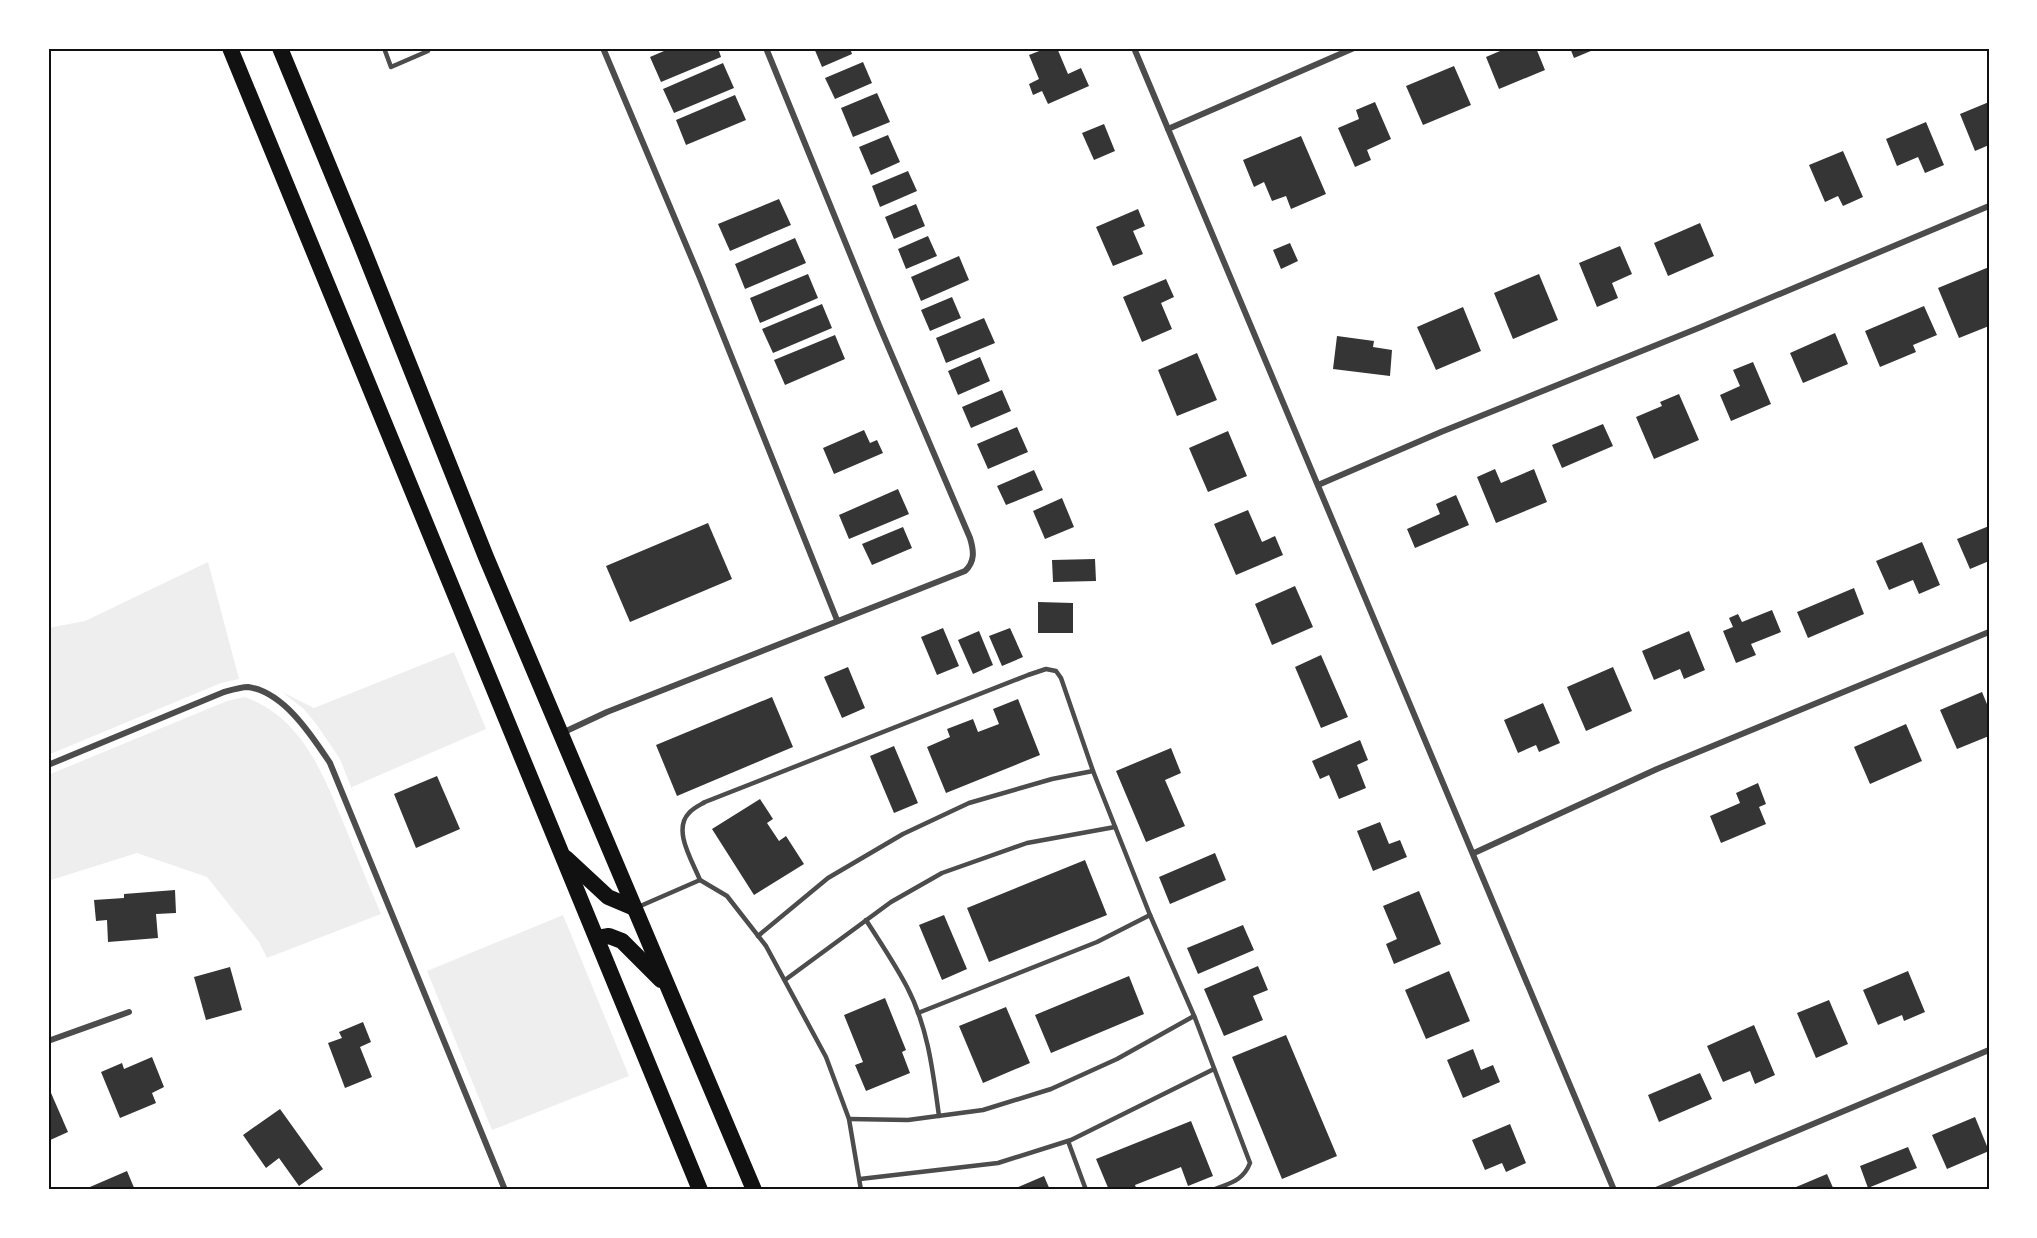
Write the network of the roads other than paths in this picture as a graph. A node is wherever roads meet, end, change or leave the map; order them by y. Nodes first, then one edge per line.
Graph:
1 (230, 48) edge
2 (280, 48) edge
3 (384, 48) edge
4 (427, 48) edge
5 (603, 48) edge
6 (766, 48) edge
7 (1134, 48) edge
8 (1354, 48) edge
9 (1168, 129) junction
10 (1989, 206) edge
11 (1318, 485) junction
12 (837, 620) junction
13 (1989, 632) edge
14 (561, 734) junction
15 (48, 765) edge
16 (1093, 771) junction
17 (1115, 827) junction
18 (561, 853) junction
19 (1474, 853) junction
20 (700, 880) junction
21 (634, 908) junction
22 (1150, 915) junction
23 (866, 920) junction
24 (758, 936) junction
25 (597, 938) junction
26 (785, 980) junction
27 (668, 987) junction
28 (129, 1012) dead end
29 (918, 1013) junction
30 (1194, 1016) junction
31 (48, 1041) edge
32 (1989, 1050) edge
33 (1214, 1069) junction
34 (939, 1116) junction
35 (849, 1119) junction
36 (1068, 1141) junction
37 (860, 1179) junction
38 (505, 1190) edge
39 (700, 1190) edge
40 (754, 1190) edge
41 (861, 1190) edge
42 (1086, 1190) edge
43 (1213, 1190) edge
44 (1614, 1190) edge
45 (1656, 1190) edge

1 - 18 highway
2 - 14 highway
3 - 4 lane
5 - 12 street
6 - 12 street
7 - 9 street
8 - 9 street
9 - 11 street
10 - 11 street
11 - 19 street
12 - 14 street
13 - 19 street
14 - 21 highway
15 - 38 street
16 - 17 lane
16 - 20 lane
16 - 24 lane
17 - 22 lane
17 - 23 lane
18 - 21 highway
18 - 25 highway
19 - 44 street
20 - 21 lane
20 - 24 lane
21 - 27 highway
22 - 29 lane
22 - 30 lane
23 - 26 lane
23 - 29 lane
24 - 26 lane
25 - 27 highway
25 - 39 highway
26 - 35 lane
27 - 40 highway
28 - 31 street
29 - 34 lane
30 - 33 lane
30 - 34 lane
32 - 45 street
33 - 36 lane
33 - 43 lane
34 - 35 lane
35 - 37 lane
36 - 37 lane
36 - 42 lane
37 - 41 lane

